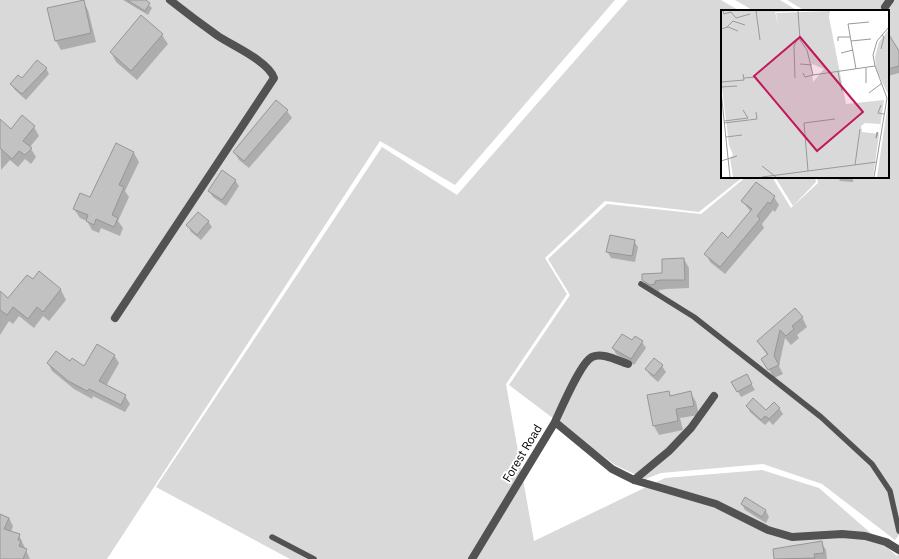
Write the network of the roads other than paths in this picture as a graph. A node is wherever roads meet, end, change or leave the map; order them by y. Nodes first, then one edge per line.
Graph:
1 (170, 0) edge
2 (890, 0) edge
3 (885, 7) dead end
4 (641, 284) dead end
5 (115, 318) dead end
6 (628, 364) dead end
7 (714, 396) dead end
8 (555, 422) junction
9 (634, 480) junction
10 (899, 531) edge
11 (272, 537) dead end
12 (899, 550) edge
13 (314, 559) edge
14 (472, 559) edge

1 - 5 street
2 - 3 street
4 - 10 lane
6 - 8 street
7 - 9 street
8 - 9 street, Forest Road
8 - 14 street, Forest Road
9 - 12 street, Forest Road
11 - 13 lane

